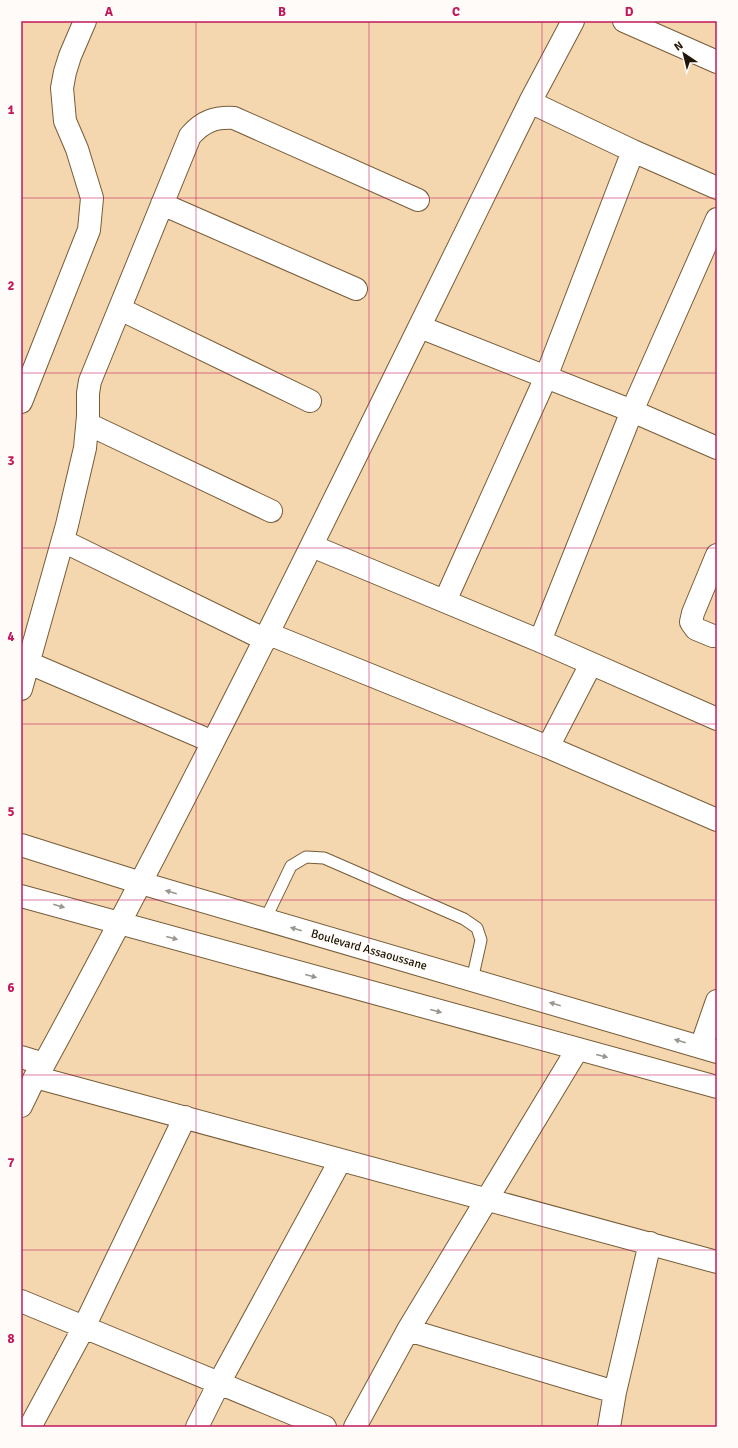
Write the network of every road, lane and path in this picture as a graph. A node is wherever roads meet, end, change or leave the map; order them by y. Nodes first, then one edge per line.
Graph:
1 (85, 21) edge
2 (573, 21) edge
3 (624, 21) edge
4 (717, 62) edge
5 (530, 102) junction
6 (633, 151) junction
7 (717, 188) edge
8 (418, 200) dead end
9 (162, 204) junction
10 (717, 219) edge
11 (356, 289) dead end
12 (120, 309) junction
13 (420, 327) junction
14 (546, 377) junction
15 (310, 401) dead end
16 (21, 402) edge
17 (632, 411) junction
18 (88, 424) junction
19 (717, 448) edge
20 (271, 512) dead end
21 (63, 541) junction
22 (312, 546) junction
23 (717, 555) edge
24 (445, 601) junction
25 (713, 636) dead end
26 (267, 637) junction
27 (540, 641) junction
28 (29, 663) junction
29 (591, 664) junction
30 (21, 689) edge
31 (717, 719) edge
32 (214, 742) junction
33 (548, 747) junction
34 (717, 820) edge
35 (21, 845) edge
36 (141, 883) junction
37 (21, 896) edge
38 (265, 920) junction
39 (121, 924) junction
40 (472, 980) junction
41 (717, 1001) edge
42 (577, 1050) junction
43 (709, 1050) edge
44 (21, 1057) edge
45 (40, 1070) junction
46 (717, 1087) edge
47 (21, 1106) edge
48 (185, 1117) junction
49 (340, 1161) junction
50 (485, 1200) junction
51 (650, 1243) junction
52 (717, 1262) edge
53 (21, 1301) edge
54 (84, 1327) junction
55 (408, 1330) junction
56 (219, 1383) junction
57 (615, 1392) junction
58 (30, 1427) edge
59 (197, 1427) edge
60 (325, 1427) edge
61 (355, 1427) edge
62 (609, 1427) edge

1 - 16 street
2 - 5 street
3 - 4 street
5 - 6 street
5 - 13 street
6 - 7 street
6 - 14 street
8 - 9 street
9 - 11 street
9 - 12 street
10 - 17 street
12 - 15 street
12 - 18 street
13 - 14 street
13 - 22 street
14 - 17 street
14 - 24 street
17 - 19 street
17 - 27 street
18 - 20 street
18 - 21 street
21 - 26 street
21 - 28 street
22 - 24 street
22 - 26 street
23 - 25 street
24 - 27 street
26 - 32 street
26 - 33 street
27 - 29 street
28 - 30 street
28 - 32 street
29 - 31 street
29 - 33 street
32 - 36 street
33 - 34 street
35 - 36 street, Boulevard Assaoussane
38 -> 36 street, Boulevard Assaoussane
36 - 39 street
37 -> 39 street
40 -> 38 street, Boulevard Assaoussane
38 - 40 lane
39 -> 42 street
39 - 45 street
43 -> 40 street, Boulevard Assaoussane
41 - 43 street
42 -> 46 street
42 - 50 street
44 - 45 street
45 - 47 street
45 - 48 street
48 - 49 street
48 - 54 street
49 - 50 street
49 - 56 street
50 - 51 street
50 - 55 street
51 - 52 street
51 - 57 street
53 - 54 street
54 - 56 street
54 - 58 street
55 - 57 street
55 - 61 street
56 - 59 street
56 - 60 street
57 - 62 street

